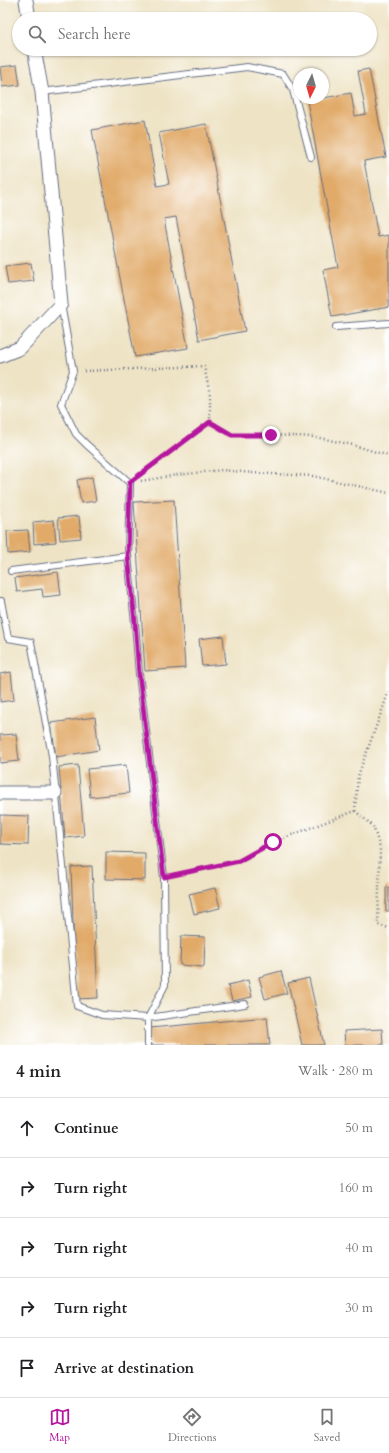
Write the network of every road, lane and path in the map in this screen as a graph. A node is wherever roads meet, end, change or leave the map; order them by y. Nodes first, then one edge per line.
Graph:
1 (26, 0) edge
2 (28, 12) edge
3 (35, 56) edge
4 (42, 92) junction
5 (311, 157) dead end
6 (61, 304) junction
7 (389, 323) edge
8 (336, 327) dead end
9 (0, 356) edge
10 (73, 371) junction
11 (210, 422) junction
12 (389, 456) edge
13 (130, 482) junction
14 (389, 493) edge
15 (128, 556) junction
16 (12, 571) dead end
17 (1, 601) dead end
18 (389, 691) edge
19 (0, 793) edge
20 (56, 793) junction
21 (354, 811) junction
22 (164, 877) junction
23 (389, 928) edge
24 (245, 1004) dead end
25 (148, 1018) junction
26 (148, 1045) edge

1 - 2 street
3 - 4 street
4 - 5 lane
4 - 6 street
6 - 9 street
6 - 10 lane
7 - 8 lane
10 - 11 path
10 - 13 lane
11 - 12 path
11 - 13 path
13 - 14 path
13 - 15 lane
15 - 16 lane
15 - 22 lane
17 - 20 lane
18 - 21 path
19 - 20 street
20 - 25 lane
21 - 22 path
21 - 23 path
22 - 25 lane
24 - 25 lane
25 - 26 lane

